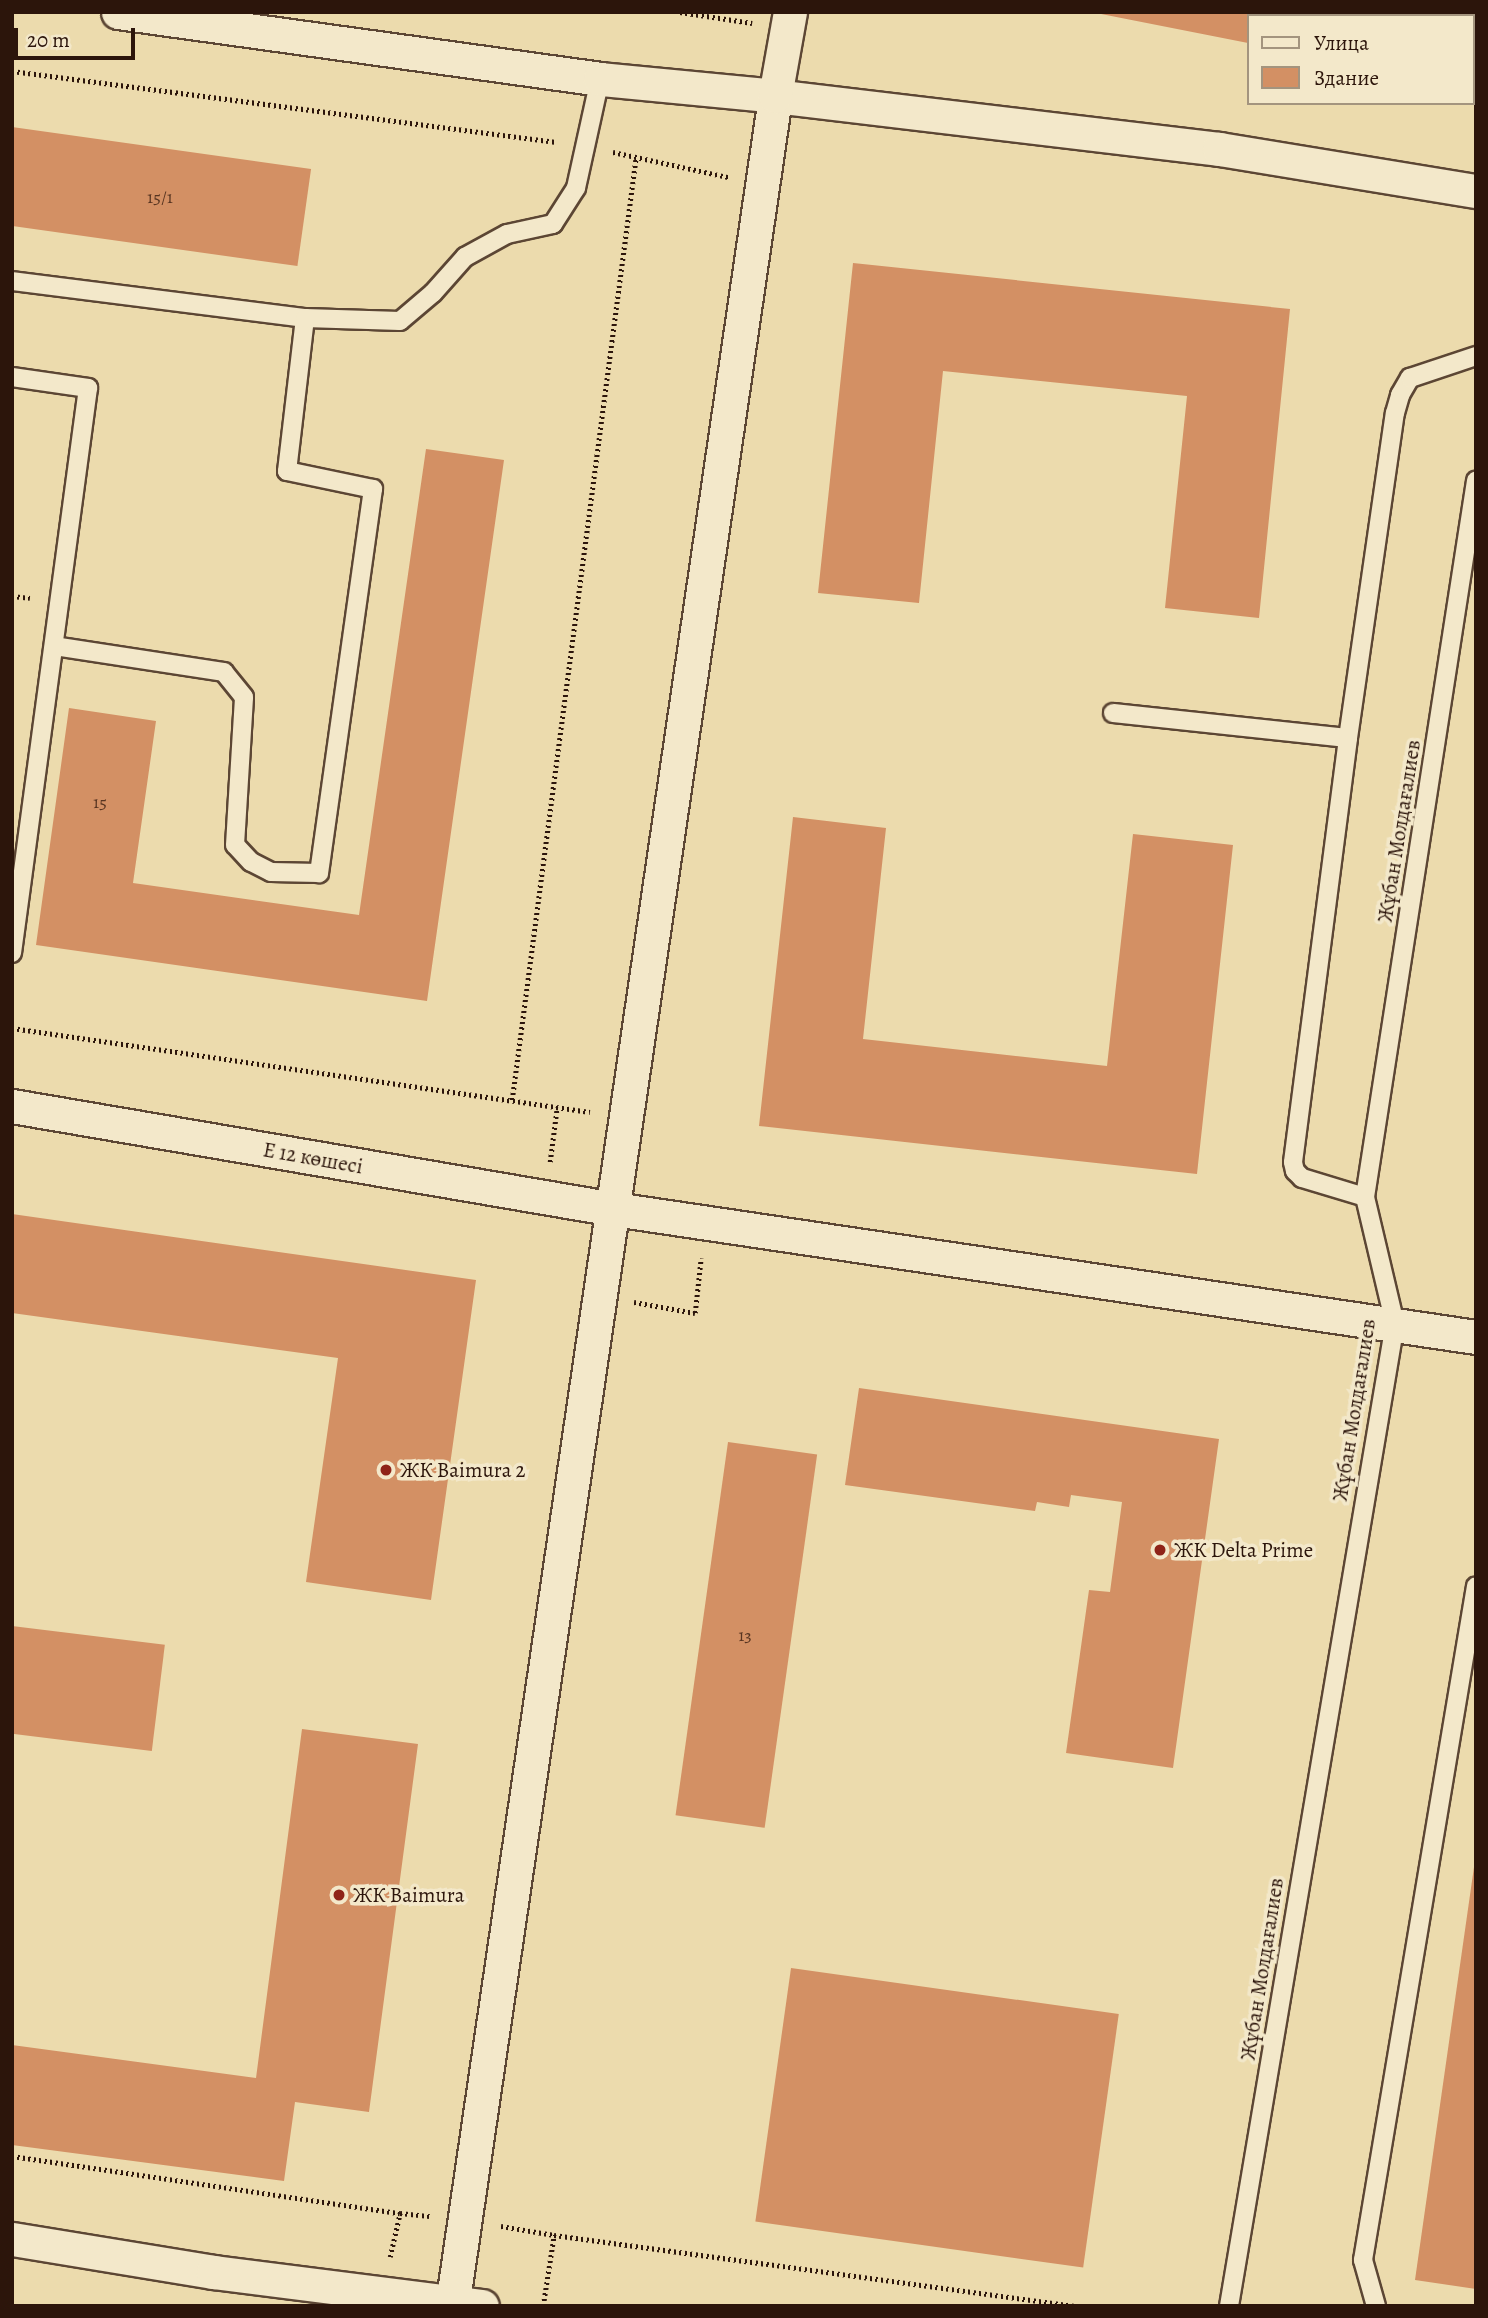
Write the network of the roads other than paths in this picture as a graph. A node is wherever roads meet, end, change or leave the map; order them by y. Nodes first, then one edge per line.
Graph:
1 (118, 12) edge
2 (789, 20) edge
3 (600, 79) junction
4 (775, 96) junction
5 (1476, 191) edge
6 (12, 281) edge
7 (305, 318) junction
8 (1476, 356) edge
9 (12, 377) edge
10 (1476, 481) edge
11 (54, 646) junction
12 (1114, 713) dead end
13 (1348, 738) junction
14 (12, 953) edge
15 (12, 1106) edge
16 (1365, 1197) junction
17 (614, 1209) junction
18 (1395, 1324) junction
19 (1476, 1337) edge
20 (1476, 1586) edge
21 (12, 2239) edge
22 (463, 2304) edge
23 (1229, 2306) edge
24 (1376, 2306) edge

1 - 3 street
2 - 4 street
3 - 4 street
3 - 7 lane
4 - 5 street
4 - 17 street
6 - 7 lane
7 - 11 lane
8 - 13 lane
9 - 11 lane
10 - 16 lane, Жұбан Молдағалиев
11 - 14 lane
12 - 13 lane
13 - 16 lane
15 - 17 street, Е 12 көшесі
16 - 18 lane, Жұбан Молдағалиев
17 - 18 street, Е 12 көшесі
17 - 22 street
18 - 19 street, Е 12 көшесі
18 - 23 lane, Жұбан Молдағалиев
20 - 24 lane
21 - 22 street

